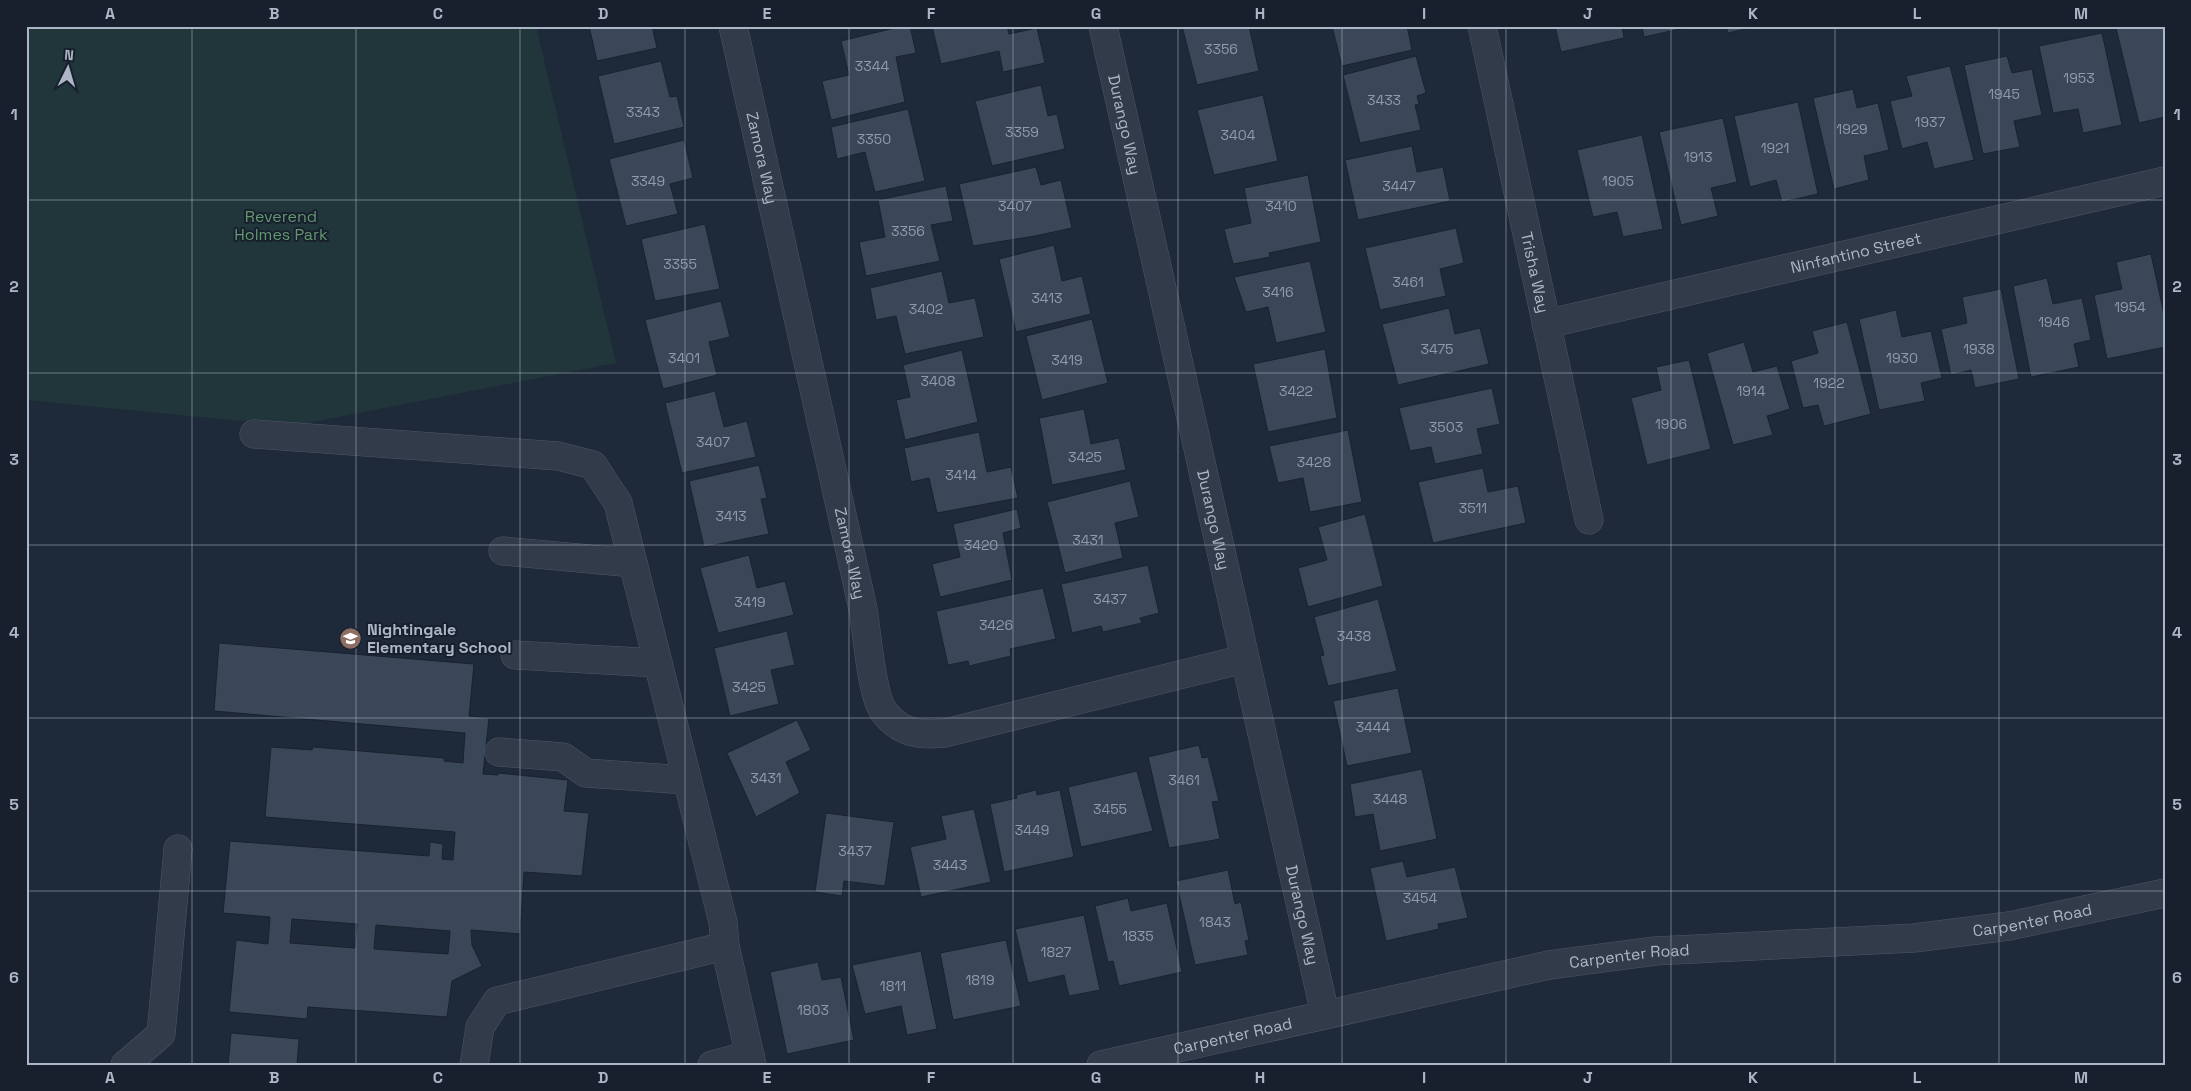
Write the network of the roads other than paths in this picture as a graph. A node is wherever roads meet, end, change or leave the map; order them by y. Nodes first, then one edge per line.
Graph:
1 (733, 26) edge
2 (1103, 26) edge
3 (1482, 26) edge
4 (2165, 181) edge
5 (1546, 324) junction
6 (254, 434) dead end
7 (1589, 520) dead end
8 (503, 551) dead end
9 (633, 563) junction
10 (514, 655) dead end
11 (1244, 660) junction
12 (658, 663) junction
13 (499, 752) dead end
14 (687, 780) junction
15 (178, 849) dead end
16 (2165, 893) edge
17 (725, 946) junction
18 (1325, 1014) junction
19 (751, 1060) edge
20 (125, 1065) edge
21 (474, 1065) edge
22 (712, 1065) edge
23 (1101, 1065) edge

1 - 11 street, Zamora Way
2 - 11 street, Durango Way
3 - 5 street, Trisha Way
4 - 5 street, Ninfantino Street
5 - 7 street, Trisha Way
6 - 9 street
8 - 9 street
9 - 12 street
10 - 12 street
11 - 18 street, Durango Way
12 - 14 street
13 - 14 street
14 - 17 street
15 - 20 street
16 - 18 street, Carpenter Road
17 - 19 street
17 - 21 street
18 - 23 street, Carpenter Road
19 - 22 street

